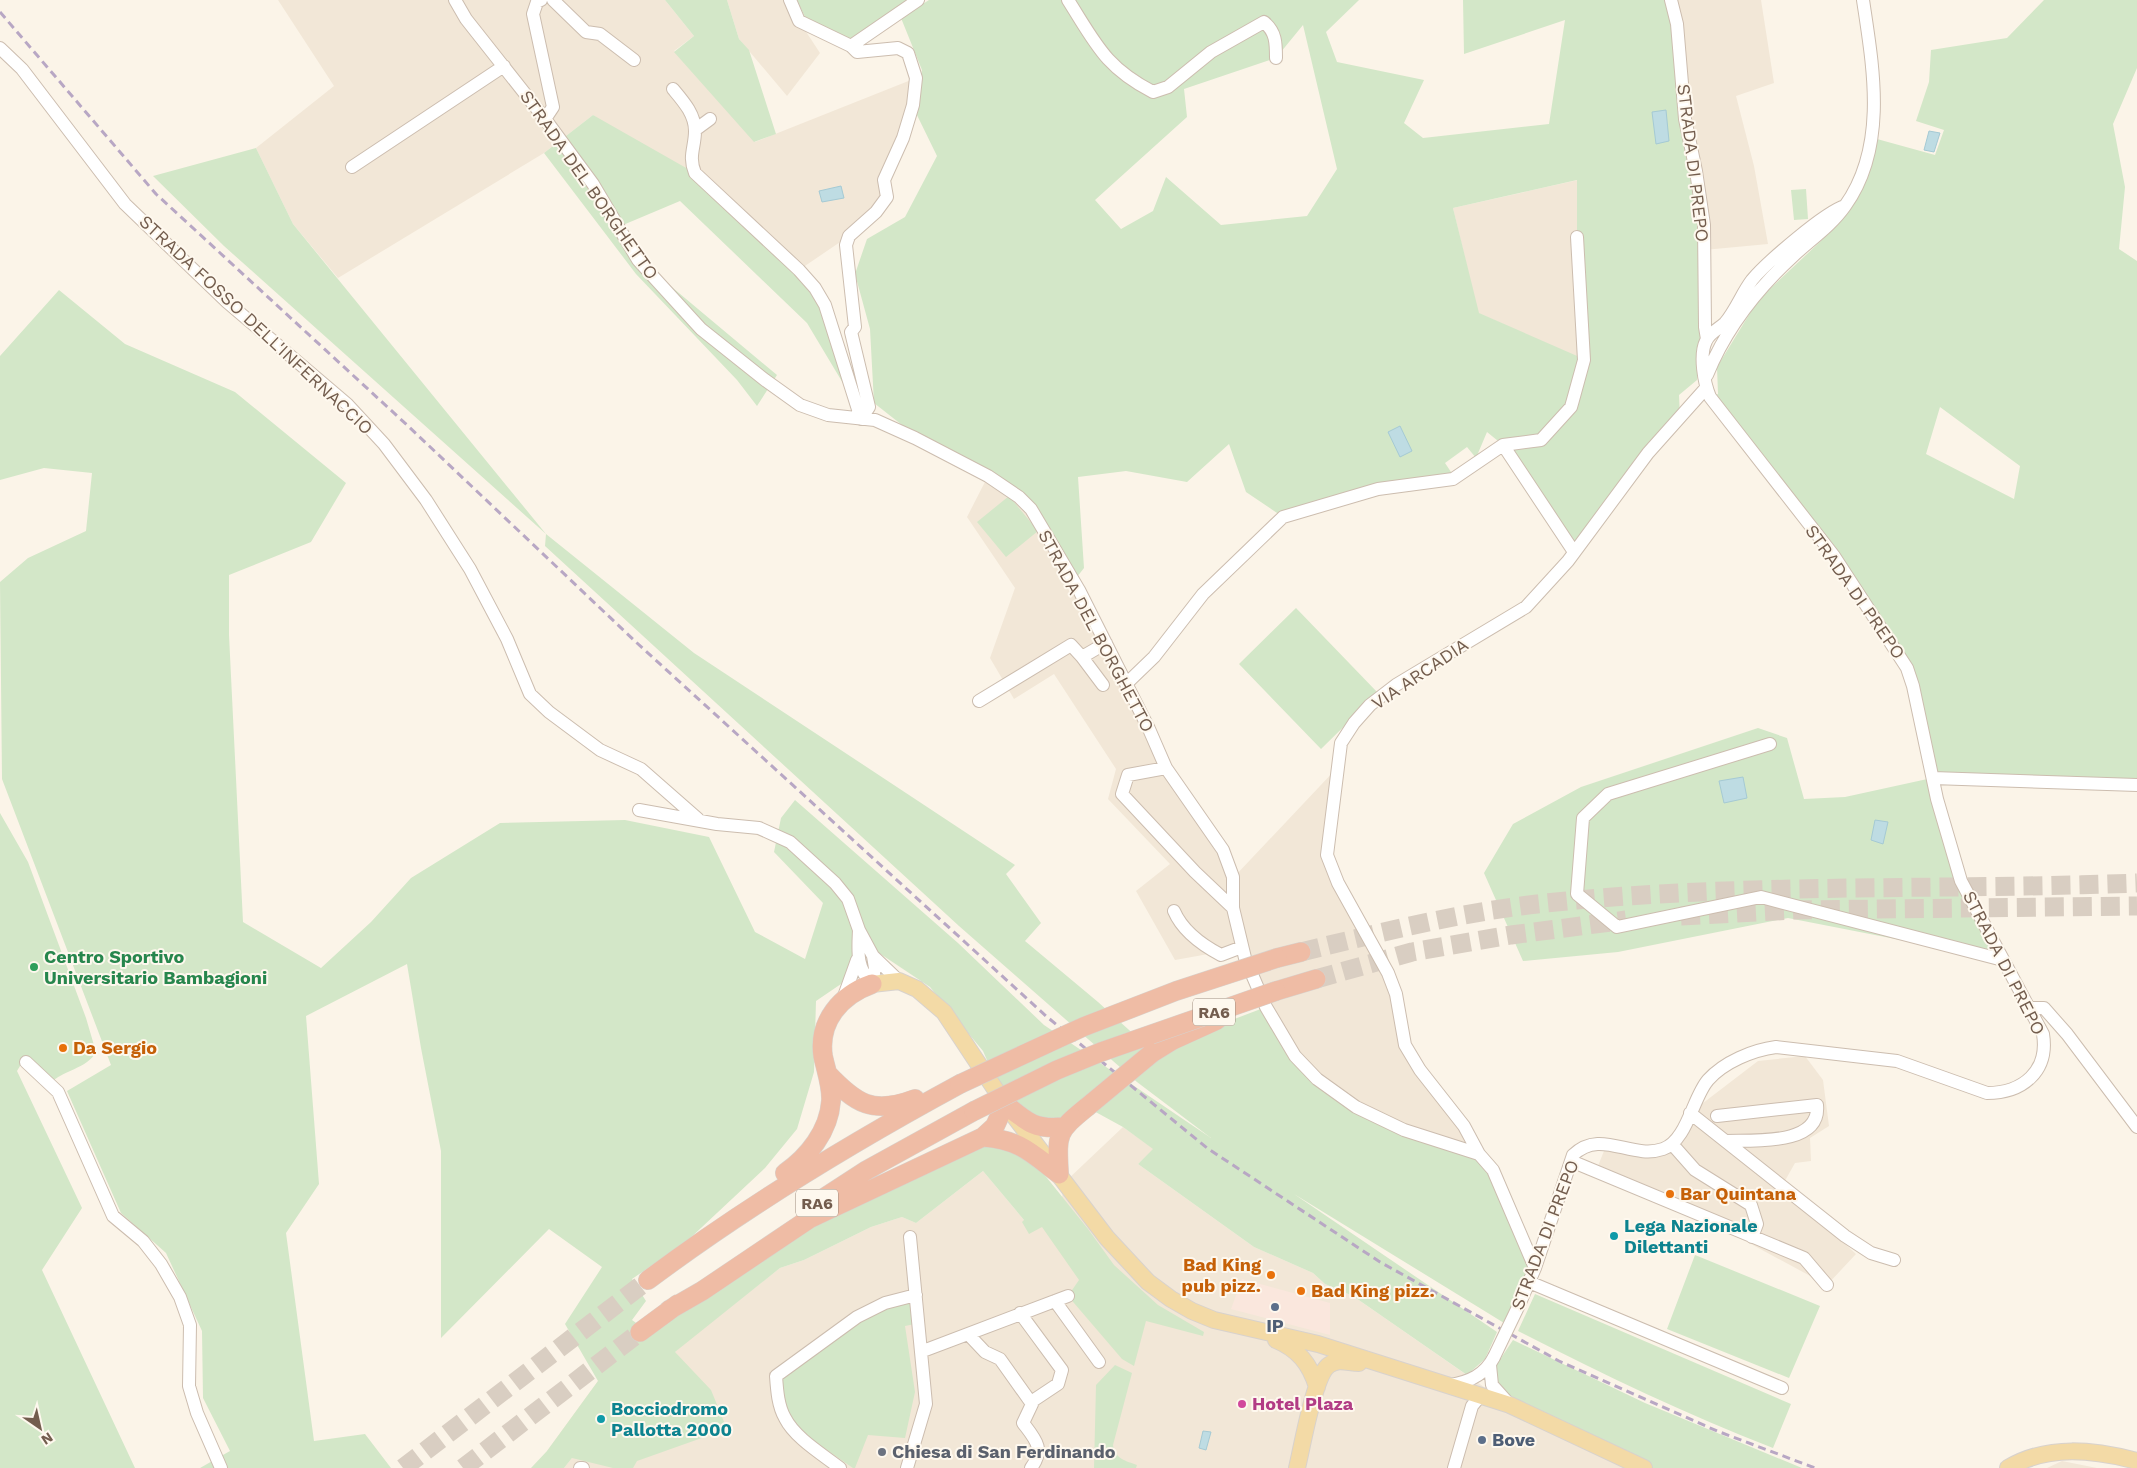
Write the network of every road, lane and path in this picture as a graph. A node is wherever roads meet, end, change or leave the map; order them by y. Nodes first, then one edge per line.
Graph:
1 (454, 0) edge
2 (540, 0) edge
3 (553, 0) edge
4 (790, 0) edge
5 (918, 0) edge
6 (1068, 0) edge
7 (1672, 0) edge
8 (1863, 0) edge
9 (851, 46) junction
10 (0, 48) edge
11 (1276, 58) dead end
12 (634, 60) dead end
13 (504, 66) junction
14 (673, 89) dead end
15 (545, 119) junction
16 (710, 119) dead end
17 (695, 130) junction
18 (352, 167) dead end
19 (1845, 206) junction
20 (1577, 237) dead end
21 (1707, 339) junction
22 (1724, 341) junction
23 (1705, 384) junction
24 (861, 419) junction
25 (1503, 445) junction
26 (1574, 552) junction
27 (1106, 643) junction
28 (1082, 657) junction
29 (1126, 684) junction
30 (1103, 685) dead end
31 (979, 701) dead end
32 (1770, 744) dead end
33 (1166, 768) junction
34 (1932, 778) junction
35 (2137, 785) edge
36 (639, 810) dead end
37 (698, 819) junction
38 (1233, 908) junction
39 (1174, 911) dead end
40 (859, 930) junction
41 (1242, 947) junction
42 (1300, 952) tunnel mouth
43 (873, 956) junction
44 (857, 960) junction
45 (2002, 960) junction
46 (1316, 979) tunnel mouth
47 (899, 981) junction
48 (872, 984) junction
49 (1283, 989) junction
50 (843, 1000) junction
51 (2028, 1008) junction
52 (26, 1062) dead end
53 (827, 1073) junction
54 (958, 1081) junction
55 (1005, 1104) junction
56 (1690, 1113) junction
57 (1717, 1116) dead end
58 (1063, 1127) junction
59 (2137, 1127) edge
60 (983, 1138) junction
61 (1726, 1141) junction
62 (1672, 1144) junction
63 (1479, 1154) junction
64 (1571, 1162) junction
65 (1059, 1174) junction
66 (910, 1237) dead end
67 (1752, 1237) junction
68 (698, 1242) junction
69 (1894, 1260) dead end
70 (1535, 1268) junction
71 (648, 1280) tunnel mouth
72 (1529, 1282) junction
73 (1827, 1284) dead end
74 (916, 1295) junction
75 (1068, 1296) dead end
76 (1055, 1301) junction
77 (669, 1310) junction
78 (1020, 1313) junction
79 (1243, 1328) junction
80 (640, 1332) tunnel mouth
81 (968, 1334) junction
82 (922, 1351) junction
83 (1374, 1361) junction
84 (1492, 1361) junction
85 (1099, 1362) dead end
86 (1450, 1385) junction
87 (1317, 1387) junction
88 (1782, 1388) dead end
89 (1481, 1395) junction
90 (1031, 1402) junction
91 (1510, 1405) junction
92 (2137, 1461) edge
93 (221, 1468) edge
94 (840, 1468) edge
95 (908, 1468) edge
96 (1030, 1468) edge
97 (1297, 1468) edge
98 (1454, 1468) edge
99 (1644, 1468) edge
100 (2008, 1468) edge

1 - 13 street, STRADA DEL BORGHETTO
2 - 15 street
3 - 12 street
4 - 9 street
5 - 9 street
6 - 11 street
7 - 21 street, STRADA DI PREPO
8 - 19 street
9 - 24 street
10 - 37 street, STRADA FOSSO DELL'INFERNACCIO
13 - 15 street, STRADA DEL BORGHETTO
13 - 18 street
14 - 17 street
15 - 24 street, STRADA DEL BORGHETTO
16 - 17 street
17 - 24 street
19 - 21 street
19 - 22 street, VIA ARCADIA
20 - 25 street
21 - 22 street
21 - 23 street, STRADA DI PREPO
22 - 23 street, VIA ARCADIA
23 - 26 street, VIA ARCADIA
23 - 34 street, STRADA DI PREPO
24 - 27 street, STRADA DEL BORGHETTO
25 - 26 street
25 - 29 street
26 - 63 street, VIA ARCADIA
27 - 28 street
27 - 29 street, STRADA DEL BORGHETTO
28 - 30 street
28 - 31 street
29 - 33 street, STRADA DEL BORGHETTO
32 - 45 street
33 - 38 street, STRADA DEL BORGHETTO
33 - 38 street
34 - 35 street
34 - 45 street, STRADA DI PREPO
36 - 37 street
37 - 40 street
38 - 41 street, STRADA DEL BORGHETTO
39 - 41 street
40 - 43 street
40 - 44 street
41 - 63 street, STRADA DEL BORGHETTO
42 - 54 highway, RA6, bridge
43 - 47 street
43 - 48 street
44 - 48 street
44 - 50 street
45 - 51 street, STRADA DI PREPO
46 - 49 highway, RA6
47 - 48 main road
47 - 55 main road
48 - 50 highway
49 - 58 highway, bridge
49 - 77 highway, RA6, bridge
50 - 53 highway
51 - 56 street, STRADA DI PREPO
51 - 59 street
52 - 93 street
53 - 54 highway
53 - 68 highway
54 - 68 highway, RA6
55 - 58 highway
55 - 60 highway
55 - 65 main road
56 - 61 street
56 - 62 street, STRADA DI PREPO
57 - 61 street
58 - 65 highway
60 - 65 highway
60 - 77 highway
61 - 69 street
62 - 64 street, STRADA DI PREPO
62 - 67 street
63 - 70 street
64 - 67 street
64 - 70 street, STRADA DI PREPO
65 - 79 main road
66 - 74 street
67 - 73 street
68 - 71 highway, RA6
70 - 72 street, STRADA DI PREPO
72 - 84 street, STRADA DI PREPO, bridge
72 - 88 street
74 - 82 street
74 - 94 street
75 - 76 street
76 - 78 street
76 - 85 street
77 - 80 highway, RA6
78 - 81 street
78 - 90 street
79 - 83 main road
79 - 87 main road
81 - 82 street
81 - 90 street
82 - 95 street
83 - 86 main road
83 - 87 main road
84 - 86 street, STRADA DI PREPO
84 - 91 street
86 - 89 main road
87 - 97 main road
89 - 91 main road
89 - 98 street
90 - 96 street
91 - 99 main road
92 - 100 main road

